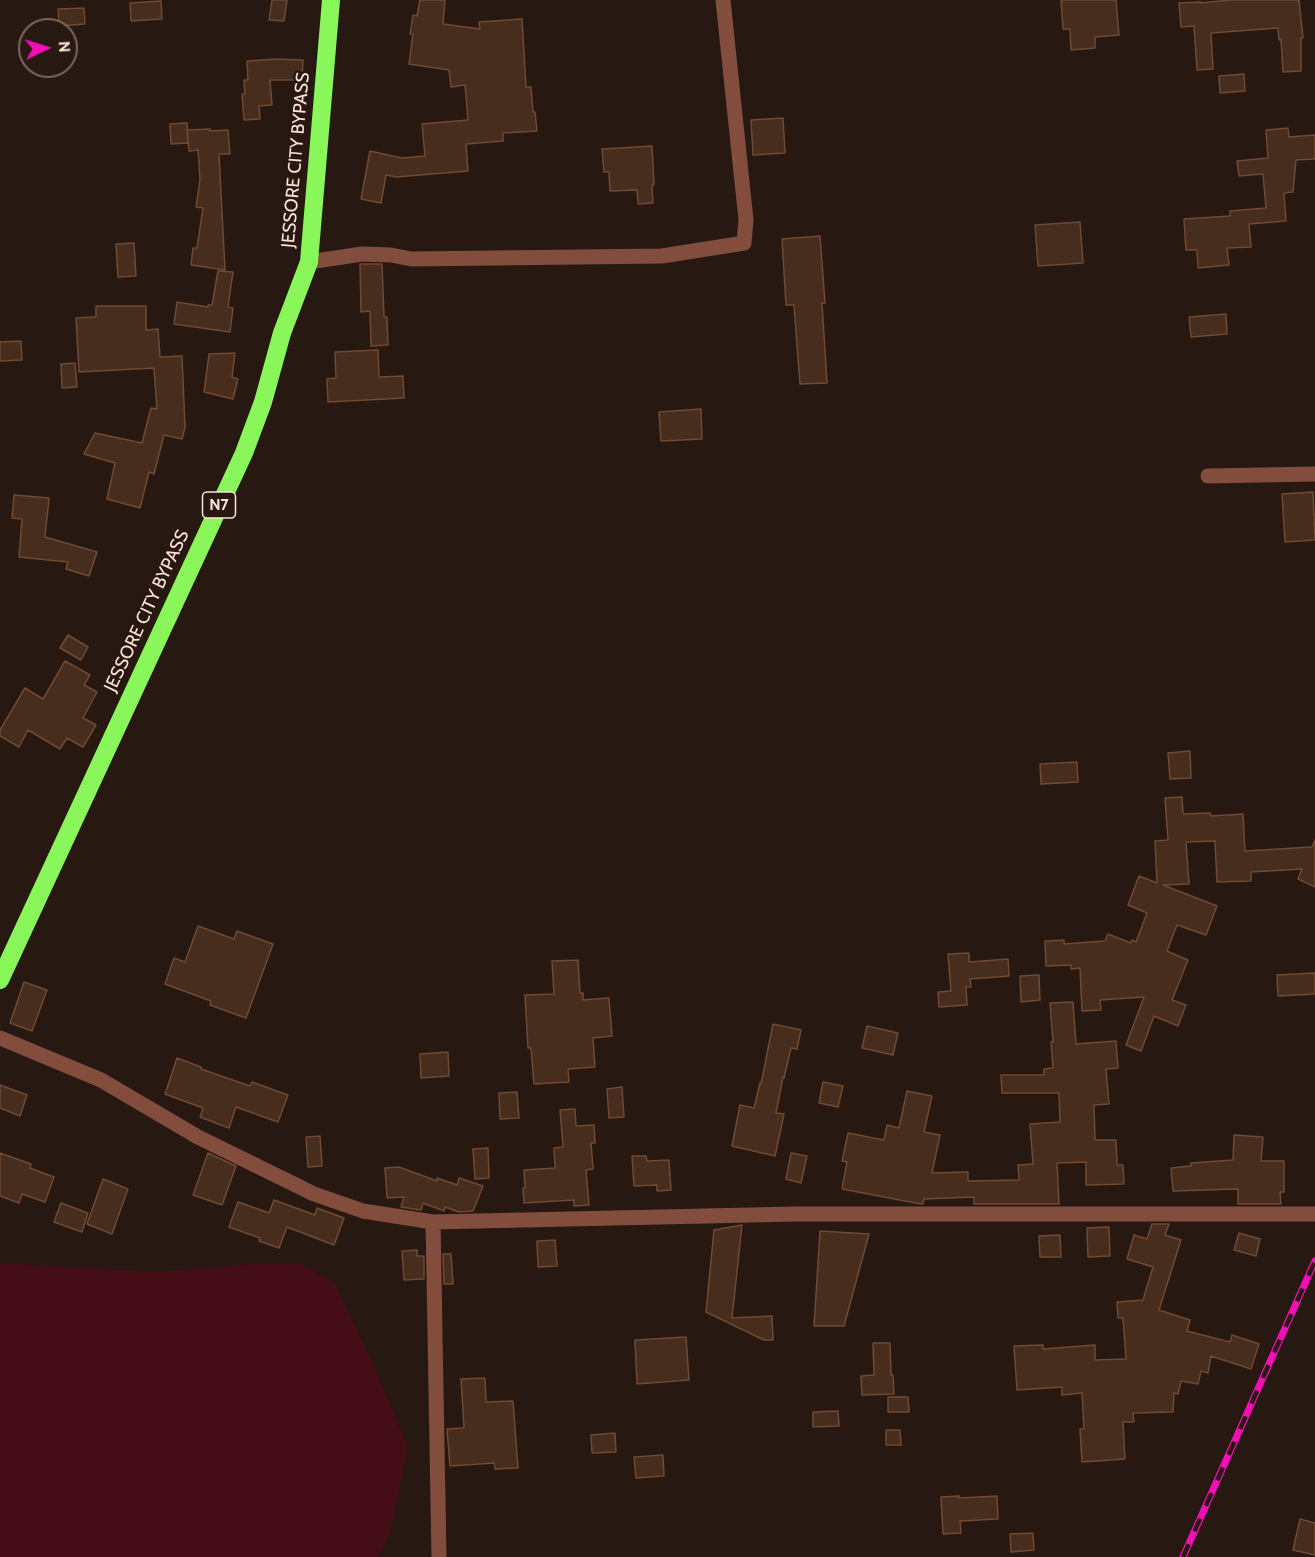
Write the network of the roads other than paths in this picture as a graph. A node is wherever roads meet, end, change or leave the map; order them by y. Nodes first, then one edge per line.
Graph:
1 (332, 0) edge
2 (723, 0) edge
3 (309, 262) junction
4 (1315, 474) edge
5 (1208, 476) dead end
6 (0, 980) edge
7 (0, 1038) edge
8 (1315, 1214) edge
9 (433, 1222) junction
10 (439, 1557) edge

1 - 3 highway, JESSORE CITY BYPASS / N7
2 - 3 street
3 - 6 highway, JESSORE CITY BYPASS / N7
4 - 5 street
7 - 9 street
8 - 9 street
9 - 10 street

